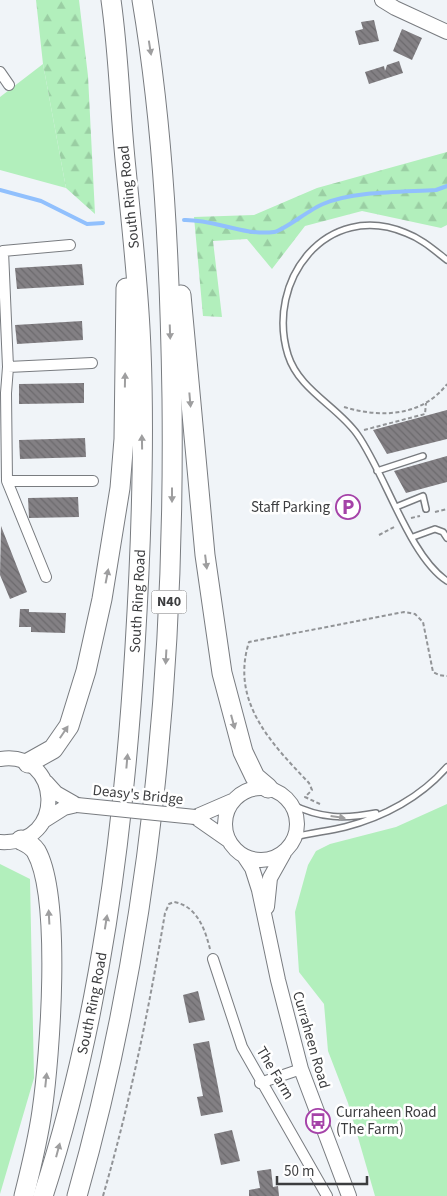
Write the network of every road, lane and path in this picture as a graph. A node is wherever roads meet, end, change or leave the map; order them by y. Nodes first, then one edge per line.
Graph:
1 (111, 0) edge
2 (142, 0) edge
3 (382, 0) edge
4 (447, 32) edge
5 (0, 72) edge
6 (8, 85) dead end
7 (157, 91) junction
8 (126, 170) junction
9 (70, 245) dead end
10 (447, 260) edge
11 (2, 296) edge
12 (92, 363) dead end
13 (8, 367) junction
14 (447, 384) edge
15 (3, 393) edge
16 (323, 400) junction
17 (426, 403) junction
18 (3, 427) edge
19 (363, 431) dead end
20 (423, 456) dead end
21 (377, 471) junction
22 (8, 481) junction
23 (93, 481) dead end
24 (396, 507) junction
25 (426, 509) dead end
26 (396, 526) dead end
27 (380, 535) dead end
28 (412, 537) junction
29 (447, 538) edge
30 (46, 577) dead end
31 (447, 581) edge
32 (447, 676) edge
33 (2, 755) edge
34 (28, 763) junction
35 (447, 767) edge
36 (45, 781) junction
37 (268, 788) junction
38 (232, 801) junction
39 (292, 804) junction
40 (320, 804) dead end
41 (77, 805) junction
42 (389, 811) junction
43 (195, 818) junction
44 (45, 820) junction
45 (295, 837) junction
46 (21, 840) junction
47 (228, 840) junction
48 (0, 842) edge
49 (284, 852) junction
50 (244, 856) junction
51 (266, 918) junction
52 (213, 959) joint
53 (301, 1069) junction
54 (260, 1083) junction
55 (24, 1196) edge
56 (43, 1196) edge
57 (77, 1196) edge
58 (103, 1196) edge
59 (327, 1196) edge
60 (349, 1196) edge

1 - 8 highway, South Ring Road / N40
2 -> 7 highway, South Ring Road / N40
3 - 4 street
5 - 6 street
7 -> 37 highway
7 -> 57 highway, South Ring Road / N40
34 -> 8 highway
56 -> 8 highway, South Ring Road / N40
9 - 11 street
10 - 16 lane
11 - 13 street
12 - 13 street
13 - 15 street
14 - 17 path
15 - 18 street
16 - 17 path
16 - 21 lane
17 - 19 path
18 - 22 street
20 - 21 lane
21 - 24 lane
22 - 23 street
22 - 30 street
24 - 25 lane
24 - 28 lane
26 - 27 path
28 - 29 lane
28 - 31 lane
32 - 40 path
33 - 34 street
34 - 36 street
35 - 42 lane
36 - 41 street
36 - 44 street
37 - 38 street
37 - 39 street
38 - 43 street
38 - 47 street
39 -> 42 lane
39 - 45 street
41 - 43 street, Deasy's Bridge, bridge
41 - 44 street
42 - 45 lane
43 - 47 street, Curraheen Road
44 - 46 street
45 - 49 street, Curraheen Road
46 - 48 street
55 -> 46 highway
47 - 50 street, Curraheen Road
49 - 50 street
49 - 51 street, Curraheen Road
50 - 51 street, Curraheen Road
51 - 53 street, Curraheen Road
52 - 54 street, The Farm
52 - 58 path
53 - 54 street
53 - 60 street, Curraheen Road
54 - 59 street, The Farm

